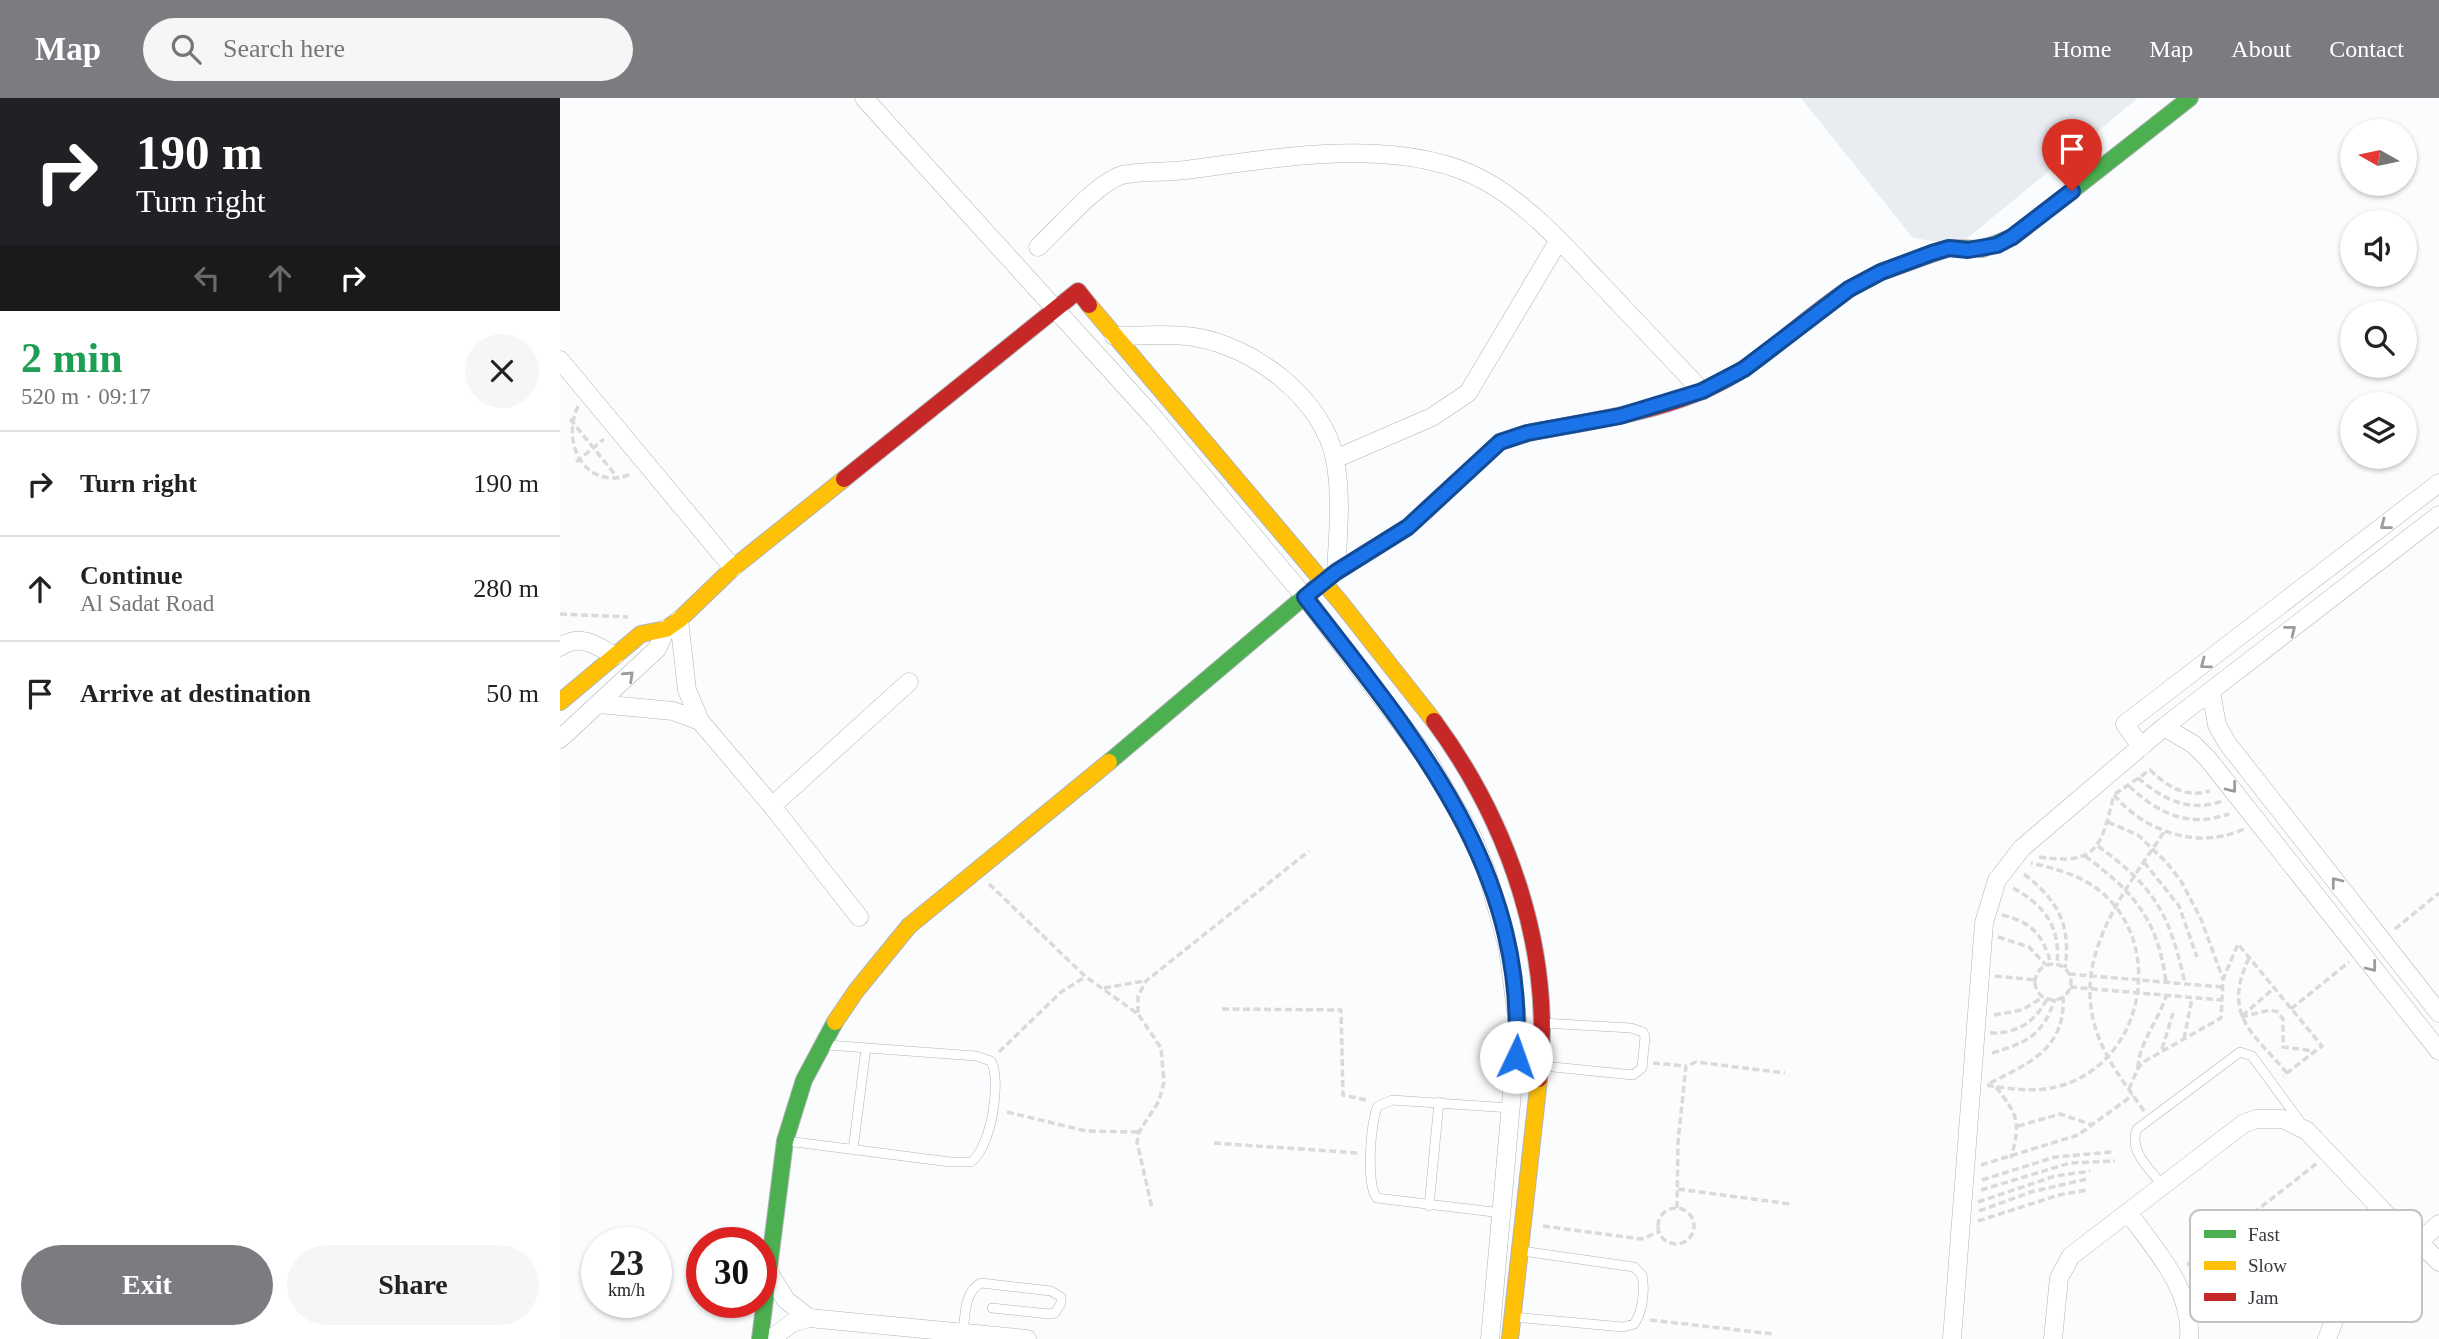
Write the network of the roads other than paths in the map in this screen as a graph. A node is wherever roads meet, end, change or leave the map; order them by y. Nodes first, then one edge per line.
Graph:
1 (864, 98) edge
2 (2190, 98) edge
3 (1559, 240) junction
4 (1038, 247) dead end
5 (1055, 309) junction
6 (1114, 336) junction
7 (560, 360) edge
8 (1702, 391) junction
9 (1335, 459) junction
10 (2439, 482) edge
11 (2439, 514) edge
12 (733, 568) junction
13 (1330, 576) junction
14 (1305, 597) junction
15 (673, 624) junction
16 (560, 647) edge
17 (615, 656) junction
18 (909, 682) dead end
19 (2211, 692) junction
20 (560, 701) edge
21 (599, 704) junction
22 (700, 721) junction
23 (2164, 727) junction
24 (560, 738) edge
25 (2227, 743) junction
26 (2141, 747) junction
27 (2208, 758) junction
28 (772, 806) junction
29 (859, 917) dead end
30 (2439, 1013) edge
31 (1542, 1023) junction
32 (822, 1045) junction
33 (866, 1048) junction
34 (2439, 1051) edge
35 (1541, 1066) junction
36 (1439, 1102) junction
37 (1512, 1108) junction
38 (2307, 1131) junction
39 (785, 1141) junction
40 (853, 1150) junction
41 (2162, 1185) junction
42 (1429, 1206) junction
43 (2382, 1210) edge
44 (2128, 1212) junction
45 (1502, 1213) junction
46 (2439, 1224) edge
47 (774, 1227) edge
48 (2422, 1239) edge
49 (2422, 1245) edge
50 (1521, 1251) junction
51 (2439, 1262) edge
52 (777, 1286) edge
53 (992, 1308) dead end
54 (1513, 1317) junction
55 (762, 1318) edge
56 (809, 1318) junction
57 (2333, 1322) edge
58 (962, 1335) edge
59 (760, 1339) edge
60 (771, 1339) edge
61 (1027, 1339) edge
62 (1490, 1339) edge
63 (1510, 1339) edge
64 (1952, 1339) edge
65 (2053, 1339) edge
66 (2189, 1339) edge
67 (2327, 1339) edge

1 - 5 street
2 - 8 street
3 - 4 street
3 - 8 street
3 - 9 street
5 - 6 street
5 - 12 street
5 - 14 street
6 - 9 street
6 - 13 street
7 - 12 street
8 - 13 street
9 - 13 street
10 -> 26 street
19 -> 11 street
12 - 15 street
13 - 14 street
13 - 31 street
14 - 32 street
14 - 37 street
15 - 17 street
21 -> 15 street
15 - 22 street
16 - 17 street
17 - 20 street
18 - 28 street
19 - 23 street
19 - 25 street
21 - 22 street
21 - 24 street
22 - 28 street
23 - 26 street
23 - 27 street
25 - 27 street
30 -> 25 street
26 - 64 street
27 -> 34 street
28 - 29 street
31 - 35 street
31 - 35 lane
32 - 33 lane
32 - 39 street
33 - 40 lane
33 - 40 lane
35 - 50 street
36 - 37 lane
36 - 42 lane
36 - 42 lane
37 - 45 street
38 - 41 street
38 - 41 lane
38 - 43 street
39 - 40 lane
39 - 47 street
41 - 44 street
42 - 45 lane
44 - 65 street
44 - 66 street
45 - 62 street
46 - 48 street
49 - 51 street
50 - 54 street
50 - 54 lane
52 - 56 street
53 - 58 lane
54 - 63 street
55 - 59 street
56 - 58 street
56 - 60 street
57 - 67 street
58 - 61 street

